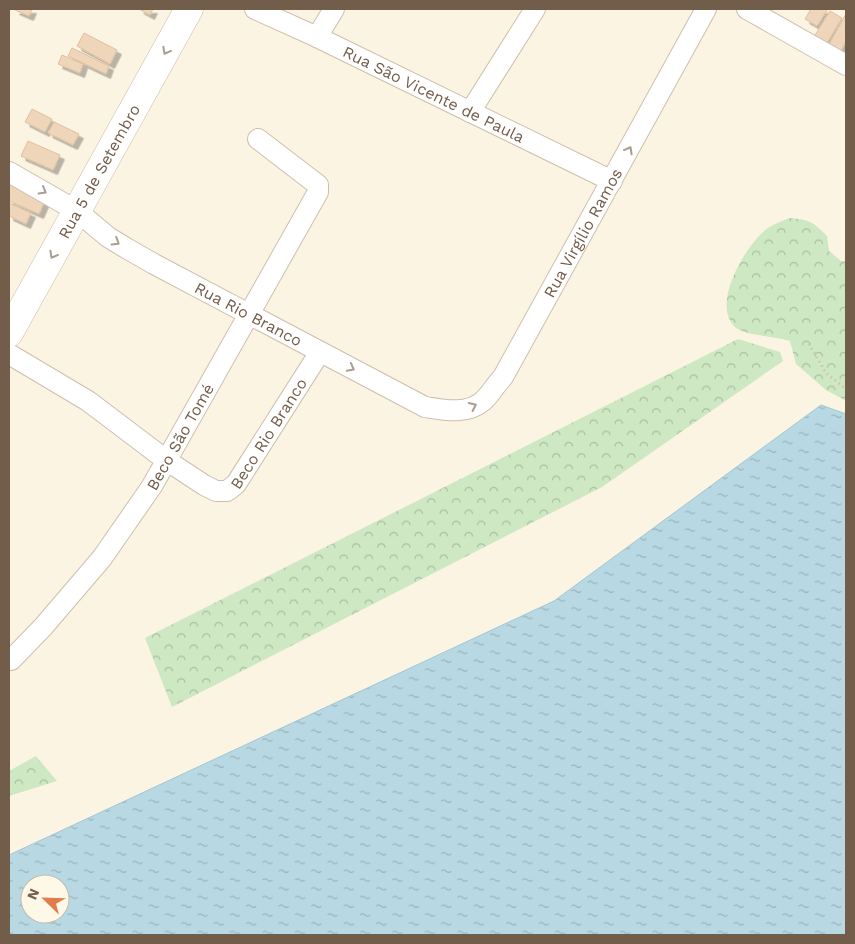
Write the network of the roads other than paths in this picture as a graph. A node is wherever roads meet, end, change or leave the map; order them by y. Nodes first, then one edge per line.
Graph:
1 (189, 9) edge
2 (254, 9) edge
3 (334, 9) edge
4 (535, 9) edge
5 (706, 9) edge
6 (747, 9) edge
7 (317, 37) junction
8 (846, 65) edge
9 (470, 112) junction
10 (258, 139) dead end
11 (9, 172) edge
12 (612, 181) junction
13 (77, 212) junction
14 (248, 314) junction
15 (9, 333) edge
16 (320, 352) junction
17 (9, 354) edge
18 (425, 407) joint
19 (166, 460) junction
20 (11, 660) dead end

1 -> 13 street, Rua 5 de Setembro
2 - 7 street, Rua São Vicente de Paula
3 - 7 street
4 - 9 street
12 -> 5 street, Rua Virgílio Ramos
6 - 8 street
7 - 9 street, Rua São Vicente de Paula
9 - 12 street, Rua São Vicente de Paula
10 - 14 street, Beco São Tomé
11 -> 13 street, Rua Rio Branco
18 -> 12 street, Rua Virgílio Ramos
13 -> 14 street, Rua Rio Branco
13 -> 15 street, Rua 5 de Setembro
14 - 16 street, Rua Rio Branco
14 - 19 street, Beco São Tomé
16 -> 18 street, Rua Rio Branco
16 - 19 street, Beco Rio Branco
17 - 19 street
19 - 20 street, Beco São Tomé

